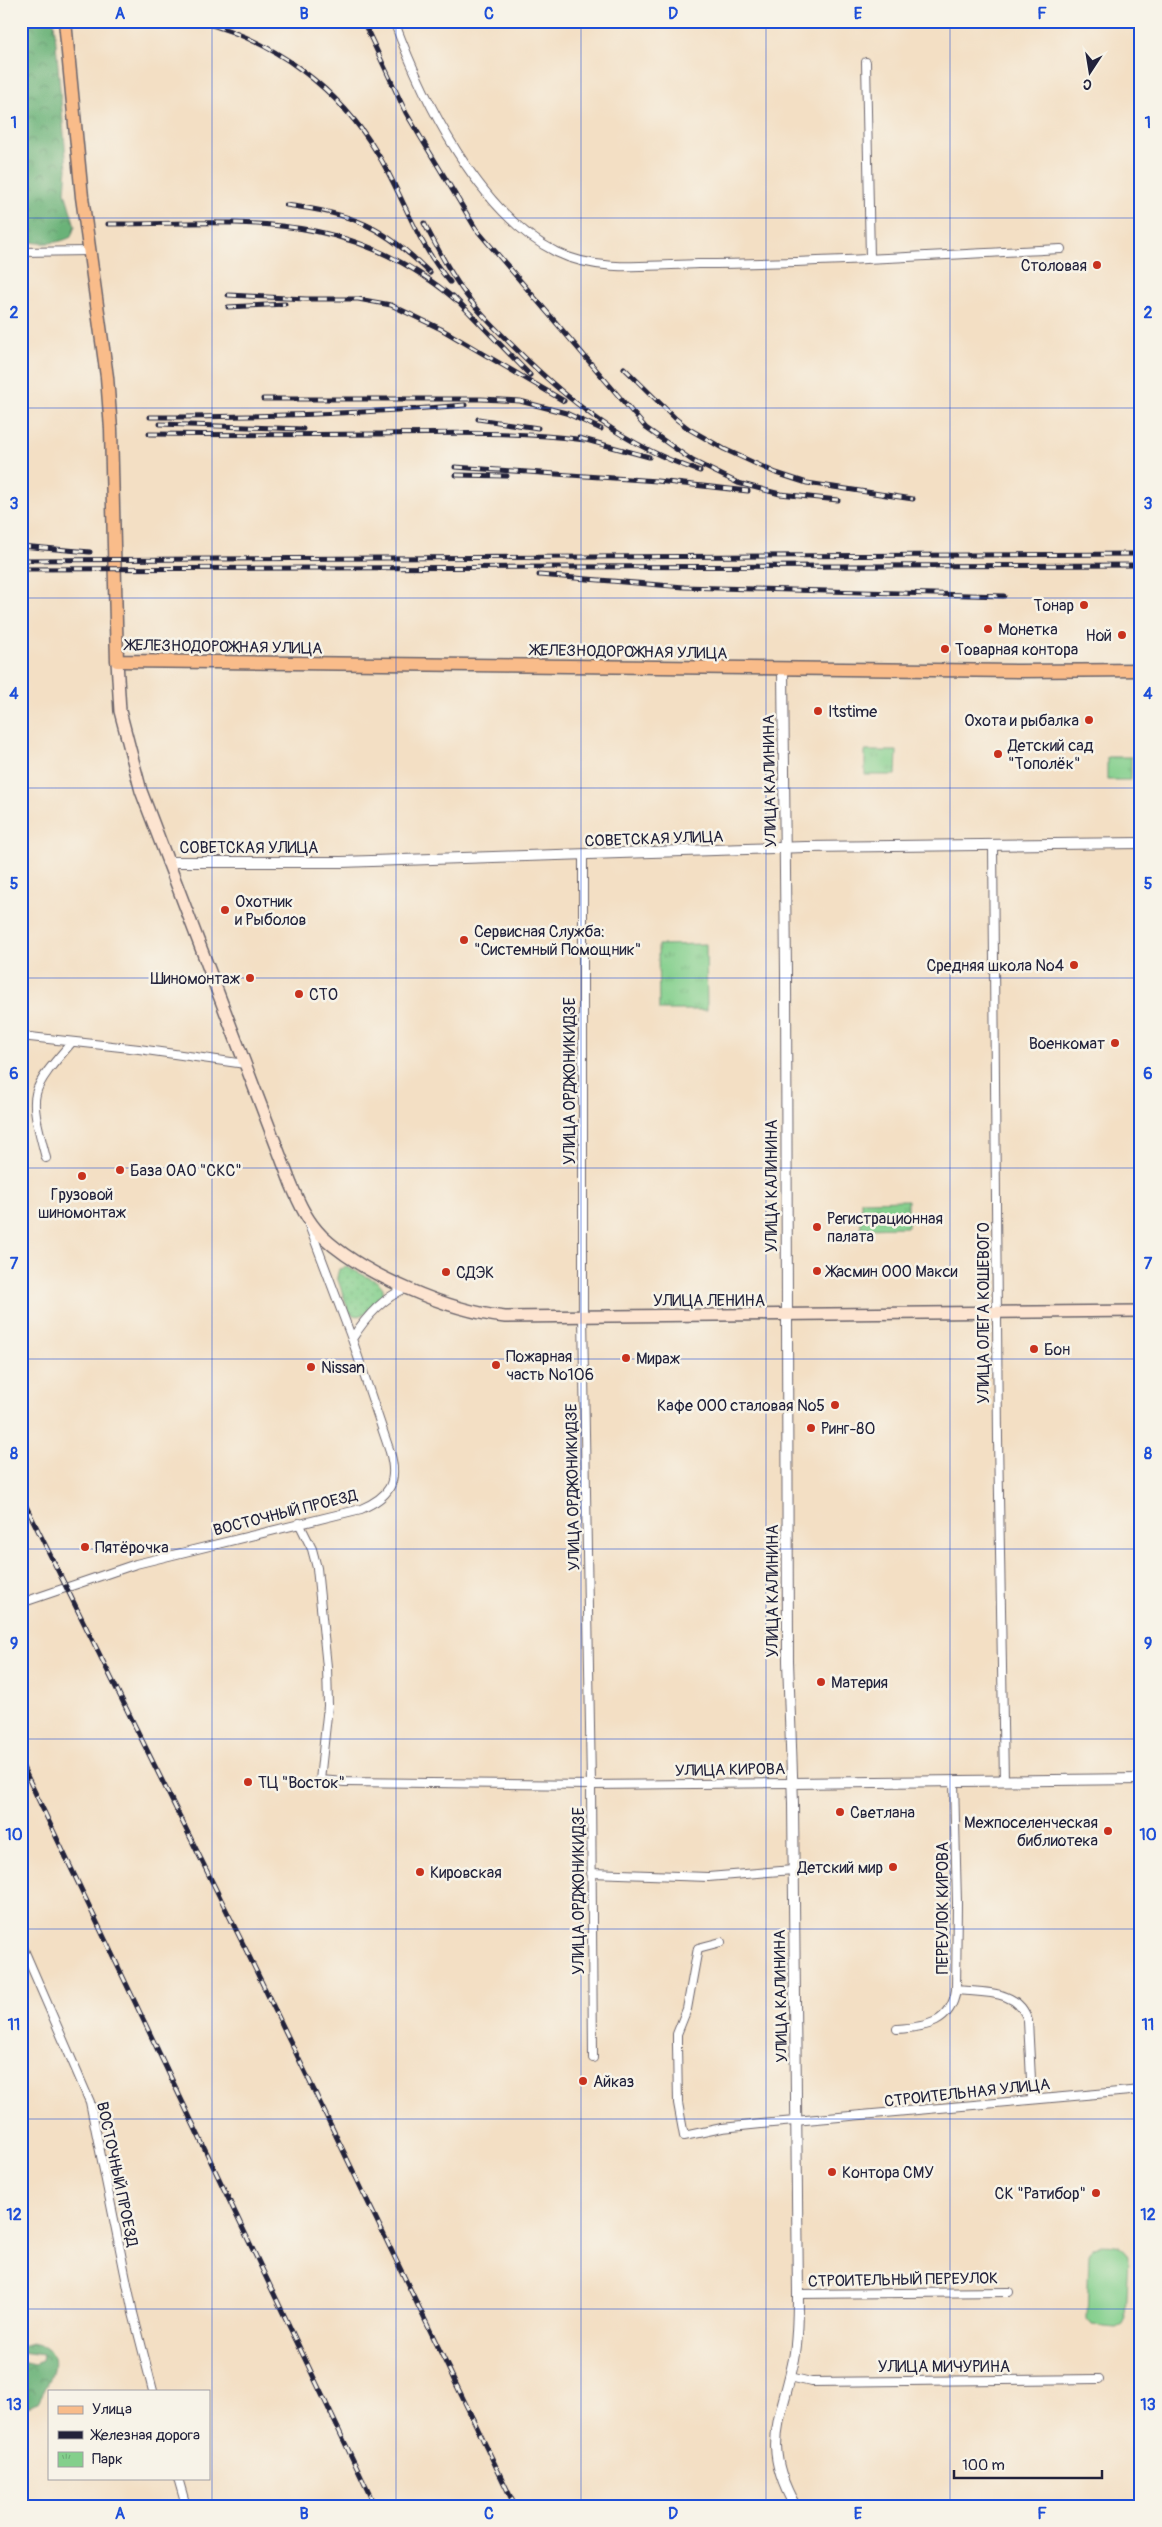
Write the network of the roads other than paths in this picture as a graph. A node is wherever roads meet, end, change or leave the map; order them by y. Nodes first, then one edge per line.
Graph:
1 (65, 21) edge
2 (394, 21) edge
3 (866, 62) dead end
4 (1060, 249) dead end
5 (88, 250) junction
6 (21, 252) edge
7 (870, 258) junction
8 (117, 661) junction
9 (783, 669) junction
10 (1141, 670) edge
11 (1141, 843) edge
12 (993, 844) junction
13 (785, 848) junction
14 (583, 855) junction
15 (168, 862) junction
16 (21, 1036) edge
17 (72, 1042) junction
18 (245, 1064) junction
19 (46, 1158) dead end
20 (305, 1216) junction
21 (406, 1288) junction
22 (1141, 1311) edge
23 (997, 1312) junction
24 (786, 1315) junction
25 (583, 1316) junction
26 (352, 1339) junction
27 (299, 1523) junction
28 (21, 1603) edge
29 (1141, 1780) edge
30 (954, 1781) junction
31 (1004, 1781) junction
32 (791, 1783) junction
33 (591, 1785) junction
34 (793, 1870) junction
35 (591, 1873) junction
36 (721, 1942) dead end
37 (21, 1943) edge
38 (956, 1990) junction
39 (897, 2029) dead end
40 (593, 2058) dead end
41 (1141, 2090) edge
42 (1032, 2099) junction
43 (796, 2122) junction
44 (1009, 2292) dead end
45 (798, 2294) junction
46 (790, 2377) junction
47 (1099, 2379) dead end
48 (153, 2390) edge
49 (179, 2480) edge
50 (186, 2506) edge
51 (795, 2506) edge

1 - 5 main road
2 - 7 street
3 - 7 street
4 - 7 street
5 - 6 street
5 - 8 main road
8 - 9 main road, ЖЕЛЕЗНОДОРОЖНАЯ УЛИЦА
8 - 15 main road, УЛИЦА ЛЕНИНА
9 - 10 main road, ЖЕЛЕЗНОДОРОЖНАЯ УЛИЦА
9 - 13 street, УЛИЦА КАЛИНИНА
11 - 12 street, СОВЕТСКАЯ УЛИЦА
12 - 13 street, СОВЕТСКАЯ УЛИЦА
12 - 23 street, УЛИЦА ОЛЕГА КОШЕВОГО
13 - 14 street, СОВЕТСКАЯ УЛИЦА
13 - 24 street, УЛИЦА КАЛИНИНА
14 - 15 street, СОВЕТСКАЯ УЛИЦА
14 - 25 street, УЛИЦА ОРДЖОНИКИДЗЕ
15 - 18 main road, УЛИЦА ЛЕНИНА
16 - 17 street
17 - 18 street
17 - 19 street
18 - 20 main road, УЛИЦА ЛЕНИНА
20 - 21 main road, УЛИЦА ЛЕНИНА
20 - 26 street, ВОСТОЧНЫЙ ПРОЕЗД
21 - 25 main road, УЛИЦА ЛЕНИНА
21 - 26 street
22 - 23 main road, УЛИЦА ЛЕНИНА
23 - 24 main road, УЛИЦА ЛЕНИНА
23 - 31 street, УЛИЦА ОЛЕГА КОШЕВОГО
24 - 25 main road, УЛИЦА ЛЕНИНА
24 - 32 street, УЛИЦА КАЛИНИНА
25 - 33 street, УЛИЦА ОРДЖОНИКИДЗЕ
26 - 27 street, ВОСТОЧНЫЙ ПРОЕЗД
27 - 28 street, ВОСТОЧНЫЙ ПРОЕЗД
27 - 33 street, УЛИЦА КИРОВА
29 - 31 street, УЛИЦА КИРОВА
30 - 31 street, УЛИЦА КИРОВА
30 - 32 street, УЛИЦА КИРОВА
30 - 38 street, ПЕРЕУЛОК КИРОВА
32 - 33 street, УЛИЦА КИРОВА
32 - 34 street, УЛИЦА КАЛИНИНА
33 - 35 street, УЛИЦА ОРДЖОНИКИДЗЕ
34 - 35 street
34 - 43 street, УЛИЦА КАЛИНИНА
35 - 40 street, УЛИЦА ОРДЖОНИКИДЗЕ
36 - 43 street, СТРОИТЕЛЬНАЯ УЛИЦА
37 - 48 street, ВОСТОЧНЫЙ ПРОЕЗД
38 - 39 street
38 - 42 street, ПЕРЕУЛОК КИРОВА
41 - 42 street, СТРОИТЕЛЬНАЯ УЛИЦА
42 - 43 street, СТРОИТЕЛЬНАЯ УЛИЦА
43 - 45 street, УЛИЦА КАЛИНИНА
44 - 45 street, СТРОИТЕЛЬНЫЙ ПЕРЕУЛОК
45 - 46 street, УЛИЦА КАЛИНИНА
46 - 47 street, УЛИЦА МИЧУРИНА
46 - 51 street, УЛИЦА КАЛИНИНА
49 - 50 street

